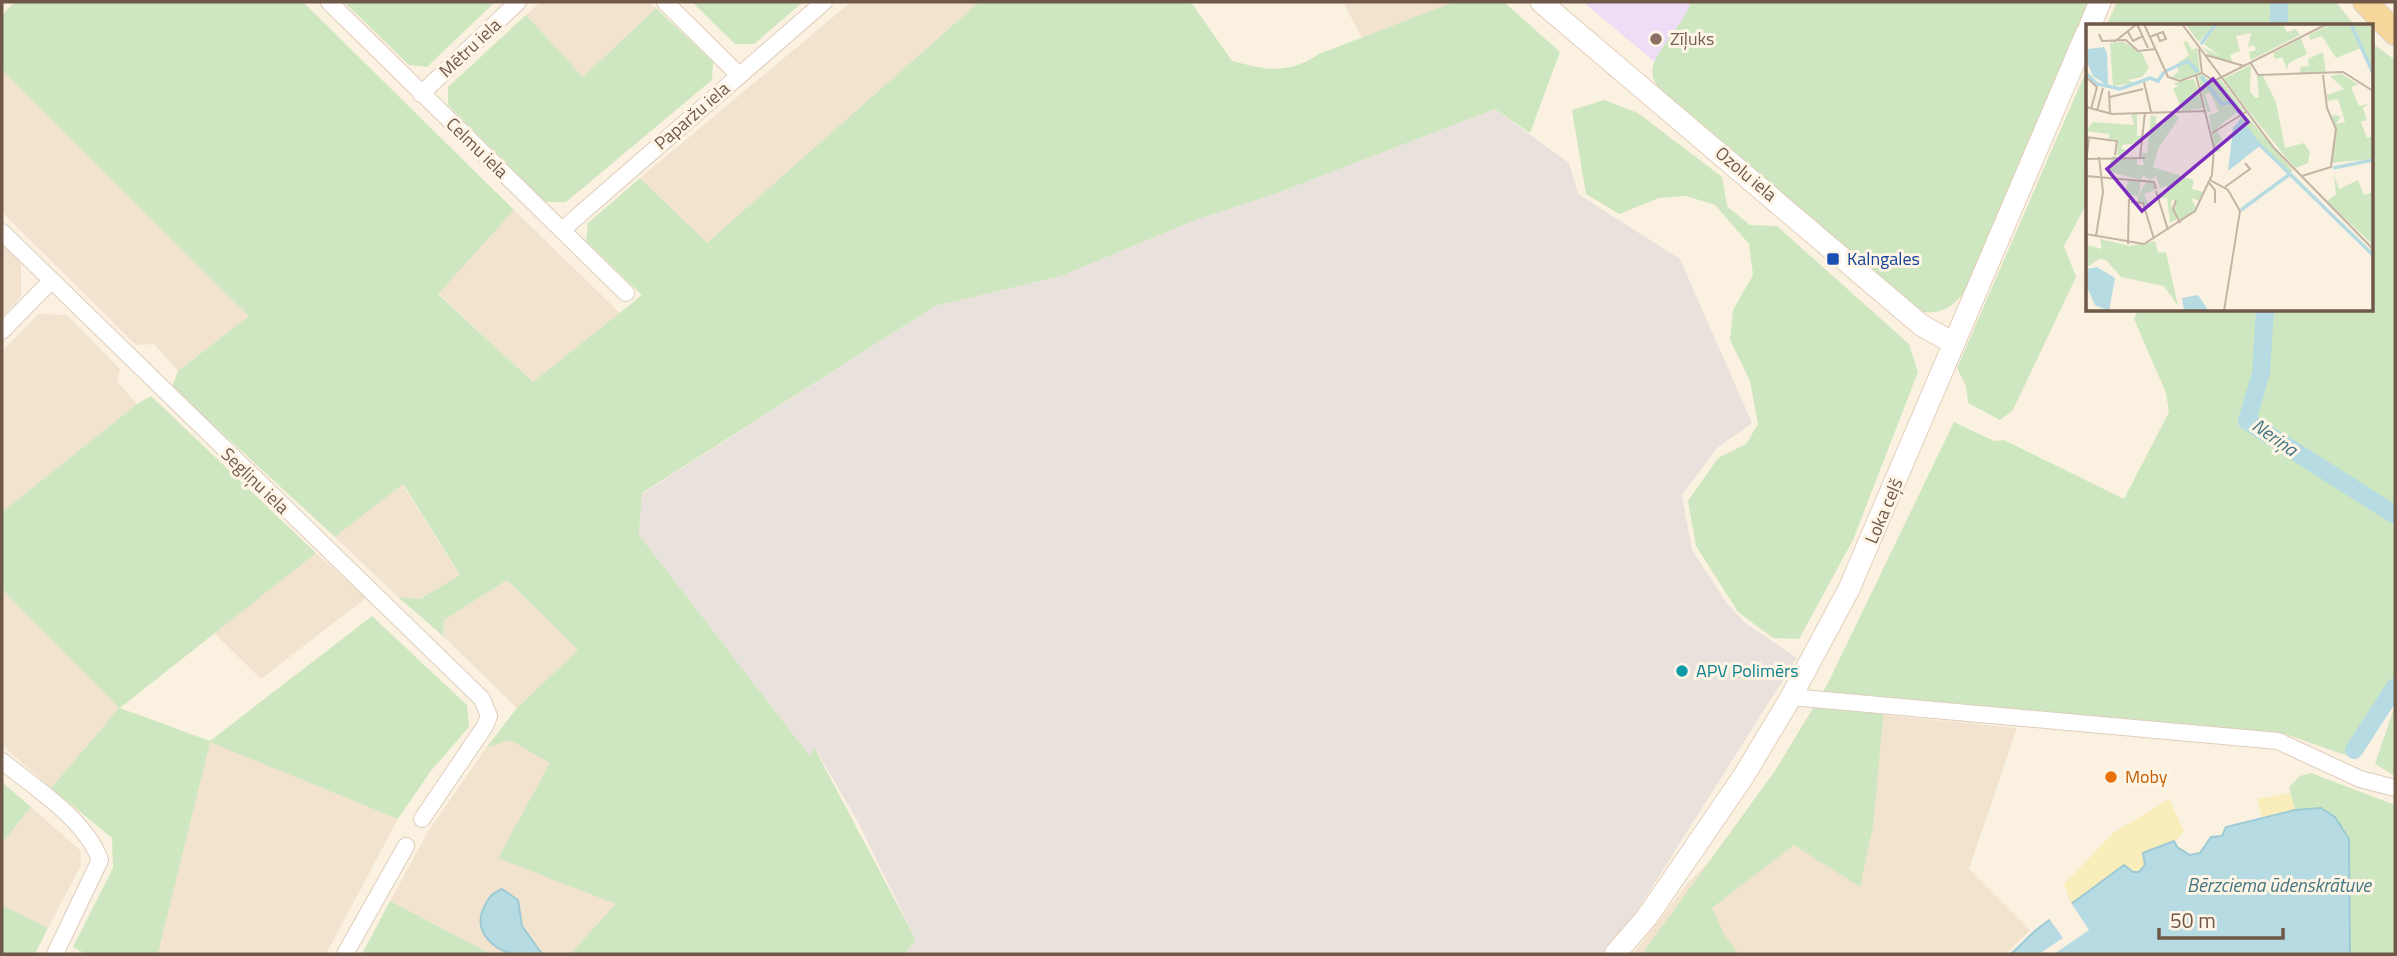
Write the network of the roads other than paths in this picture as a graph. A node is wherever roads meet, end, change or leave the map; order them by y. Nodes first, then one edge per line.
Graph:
1 (329, 2) edge
2 (519, 2) edge
3 (665, 2) edge
4 (824, 2) edge
5 (1541, 2) edge
6 (2100, 2) edge
7 (2365, 2) edge
8 (2091, 24) edge
9 (2395, 33) edge
10 (2086, 34) edge
11 (739, 75) junction
12 (421, 94) junction
13 (562, 230) junction
14 (2, 232) edge
15 (51, 281) junction
16 (626, 293) dead end
17 (2, 331) edge
18 (1954, 343) junction
19 (1791, 696) junction
20 (2, 761) edge
21 (2395, 788) edge
22 (422, 819) dead end
23 (407, 846) dead end
24 (55, 954) edge
25 (345, 954) edge
26 (1615, 954) edge

1 - 12 street, Celmu iela
2 - 12 street, Mētru iela
3 - 11 street
4 - 11 street, Paparžu iela
5 - 18 main road, Ozolu iela
6 - 8 main road
7 - 9 main road
10 - 18 main road, Loka ceļš
11 - 13 street, Paparžu iela
12 - 13 street, Celmu iela
13 - 16 street, Celmu iela
14 - 15 street, Segliņu iela
15 - 17 street
15 - 22 street, Segliņu iela
18 - 19 main road, Loka ceļš
19 - 21 street
19 - 26 main road, Loka ceļš
20 - 24 street
23 - 25 street

